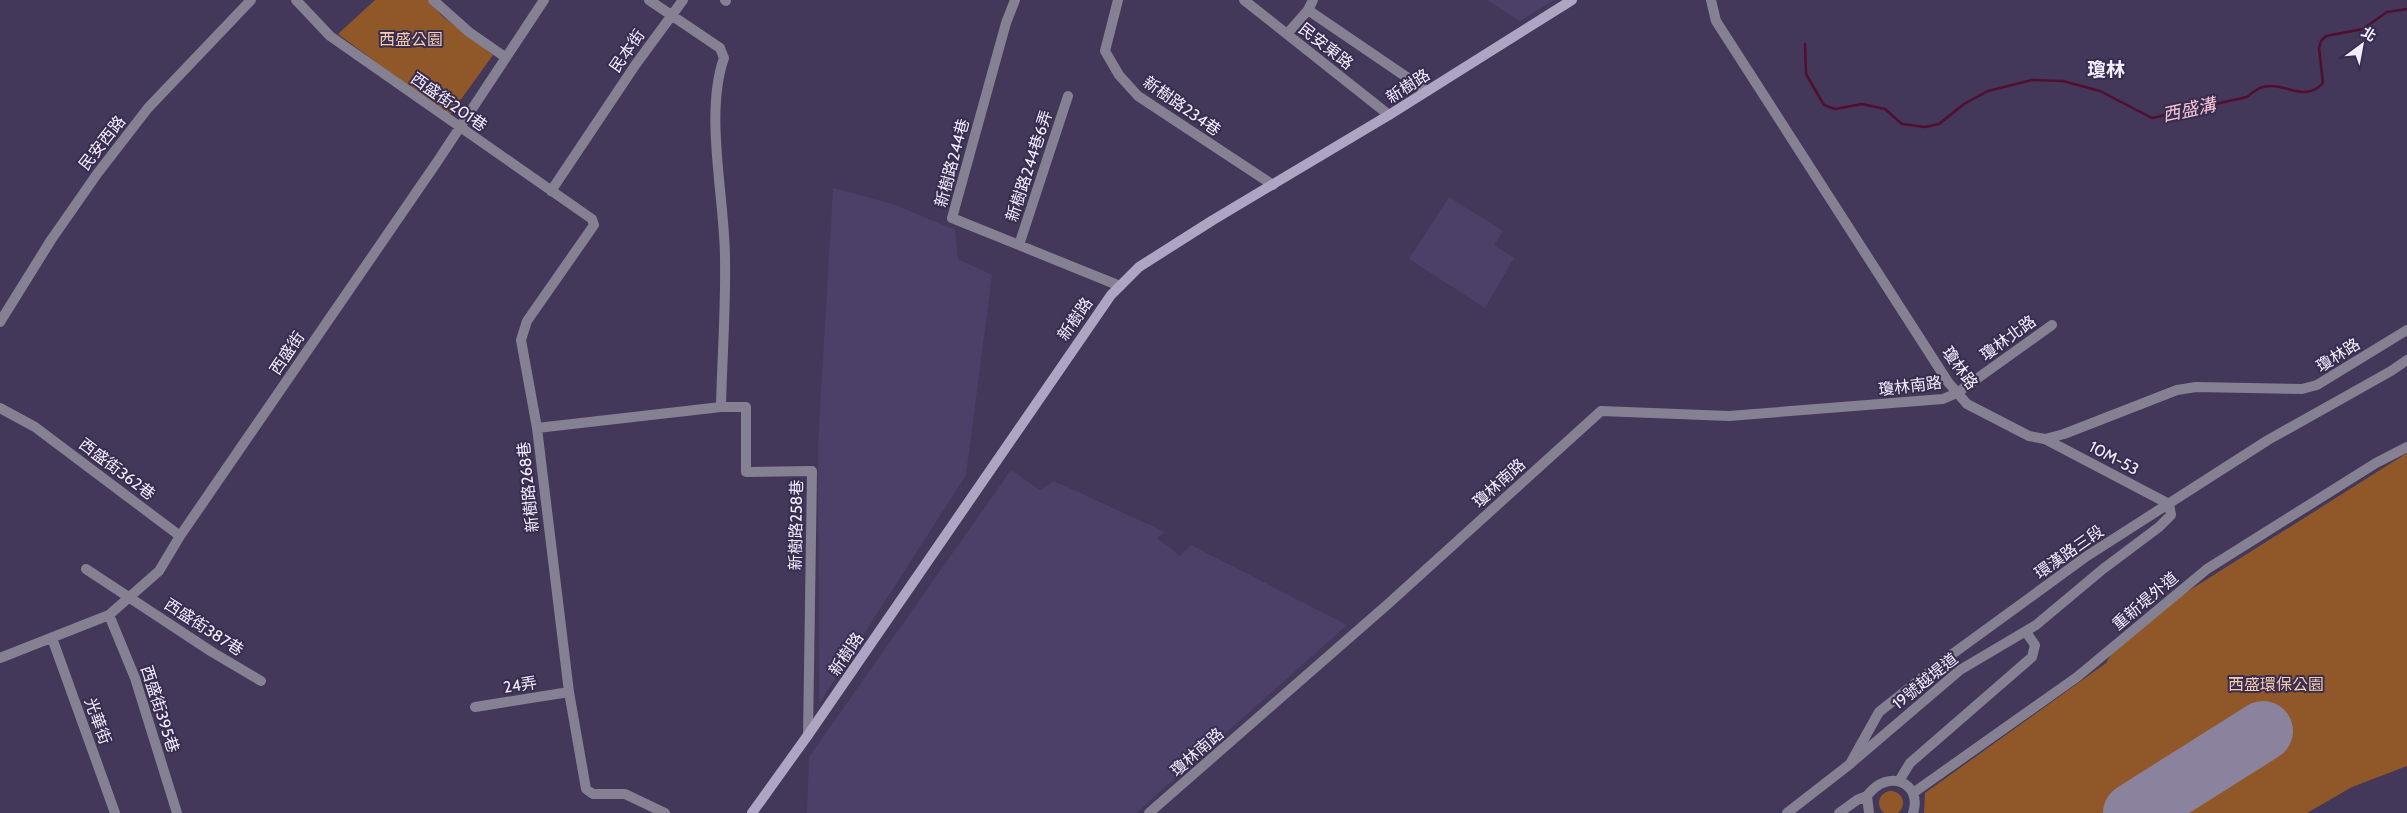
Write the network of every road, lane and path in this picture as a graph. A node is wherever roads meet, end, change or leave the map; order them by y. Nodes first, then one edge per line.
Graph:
1 (252, 0) edge
2 (296, 0) edge
3 (433, 0) edge
4 (544, 0) edge
5 (649, 0) edge
6 (683, 0) edge
7 (1014, 0) edge
8 (1118, 0) edge
9 (1244, 0) edge
10 (1313, 0) edge
11 (1572, 0) edge
12 (1711, 0) edge
13 (1308, 10) junction
14 (672, 15) junction
15 (1287, 34) junction
16 (505, 57) junction
17 (1427, 91) junction
18 (1068, 96) dead end
19 (1389, 116) junction
20 (459, 128) junction
21 (1273, 185) junction
22 (551, 192) junction
23 (1018, 245) junction
24 (1120, 286) junction
25 (0, 322) edge
26 (2052, 325) dead end
27 (2407, 330) edge
28 (2407, 360) edge
29 (2407, 368) edge
30 (2391, 371) junction
31 (1957, 393) junction
32 (721, 407) junction
33 (0, 408) edge
34 (537, 428) junction
35 (2045, 439) junction
36 (2407, 447) edge
37 (2169, 504) junction
38 (180, 536) junction
39 (86, 569) dead end
40 (131, 598) junction
41 (109, 615) junction
42 (2026, 632) junction
43 (52, 638) junction
44 (0, 658) edge
45 (261, 681) dead end
46 (569, 692) junction
47 (475, 707) dead end
48 (808, 735) junction
49 (1850, 764) junction
50 (1898, 781) junction
51 (1913, 793) junction
52 (1867, 796) junction
53 (115, 813) edge
54 (177, 813) edge
55 (665, 813) edge
56 (752, 813) edge
57 (1149, 813) edge
58 (1787, 813) edge
59 (1839, 813) edge
60 (1869, 813) edge
61 (1913, 813) edge

1 - 25 street, 民安西路
2 - 20 street, 西盛街201巷
3 - 16 street
4 - 16 street, 西盛街
5 - 14 street
6 - 14 street, 民本街
7 - 23 street, 新樹路244巷
8 - 21 street, 新樹路234巷
9 - 15 street, 民安東路
10 - 13 street
11 - 17 main road, 新樹路
12 - 31 street, 瓊林路
13 - 15 street
13 - 17 street
14 - 22 street, 民本街
14 - 32 street
15 - 19 street, 民安東路
16 - 20 street, 西盛街
17 - 19 main road, 新樹路
18 - 23 street, 新樹路244巷6弄
19 - 21 main road, 新樹路
20 - 22 street, 西盛街201巷
20 - 38 street, 西盛街
21 - 24 main road, 新樹路
22 - 34 street, 西盛街201巷
23 - 24 street, 新樹路244巷
24 - 48 main road, 新樹路
26 - 31 street, 瓊林北路
27 - 35 street, 瓊林路
28 - 30 street, 環漢路三段
29 - 30 street
30 - 37 street, 環漢路三段
31 - 35 street, 瓊林路
31 - 57 street, 瓊林南路
32 - 34 street, 新樹路268巷
32 - 48 street, 新樹路258巷
33 - 38 street, 西盛街362巷
34 - 46 street, 新樹路268巷
35 - 37 street, 10M-53
36 - 51 street, 重新堤外道
37 - 42 street, 19號越堤道
37 - 49 street, 環漢路三段
38 - 40 street, 西盛街
39 - 40 street, 西盛街387巷
40 - 41 street, 西盛街
40 - 45 street, 西盛街387巷
41 - 43 street, 西盛街
41 - 54 street, 西盛街395巷
42 - 49 street, 19號越堤道
42 - 50 street
43 - 44 street, 西盛街
43 - 53 street, 光華街
46 - 47 street, 24弄
46 - 55 street, 新樹路268巷
48 - 56 main road, 新樹路
49 - 58 street, 環漢路三段
50 - 51 street
50 - 52 street
51 - 61 street
52 - 59 street
52 - 60 street

